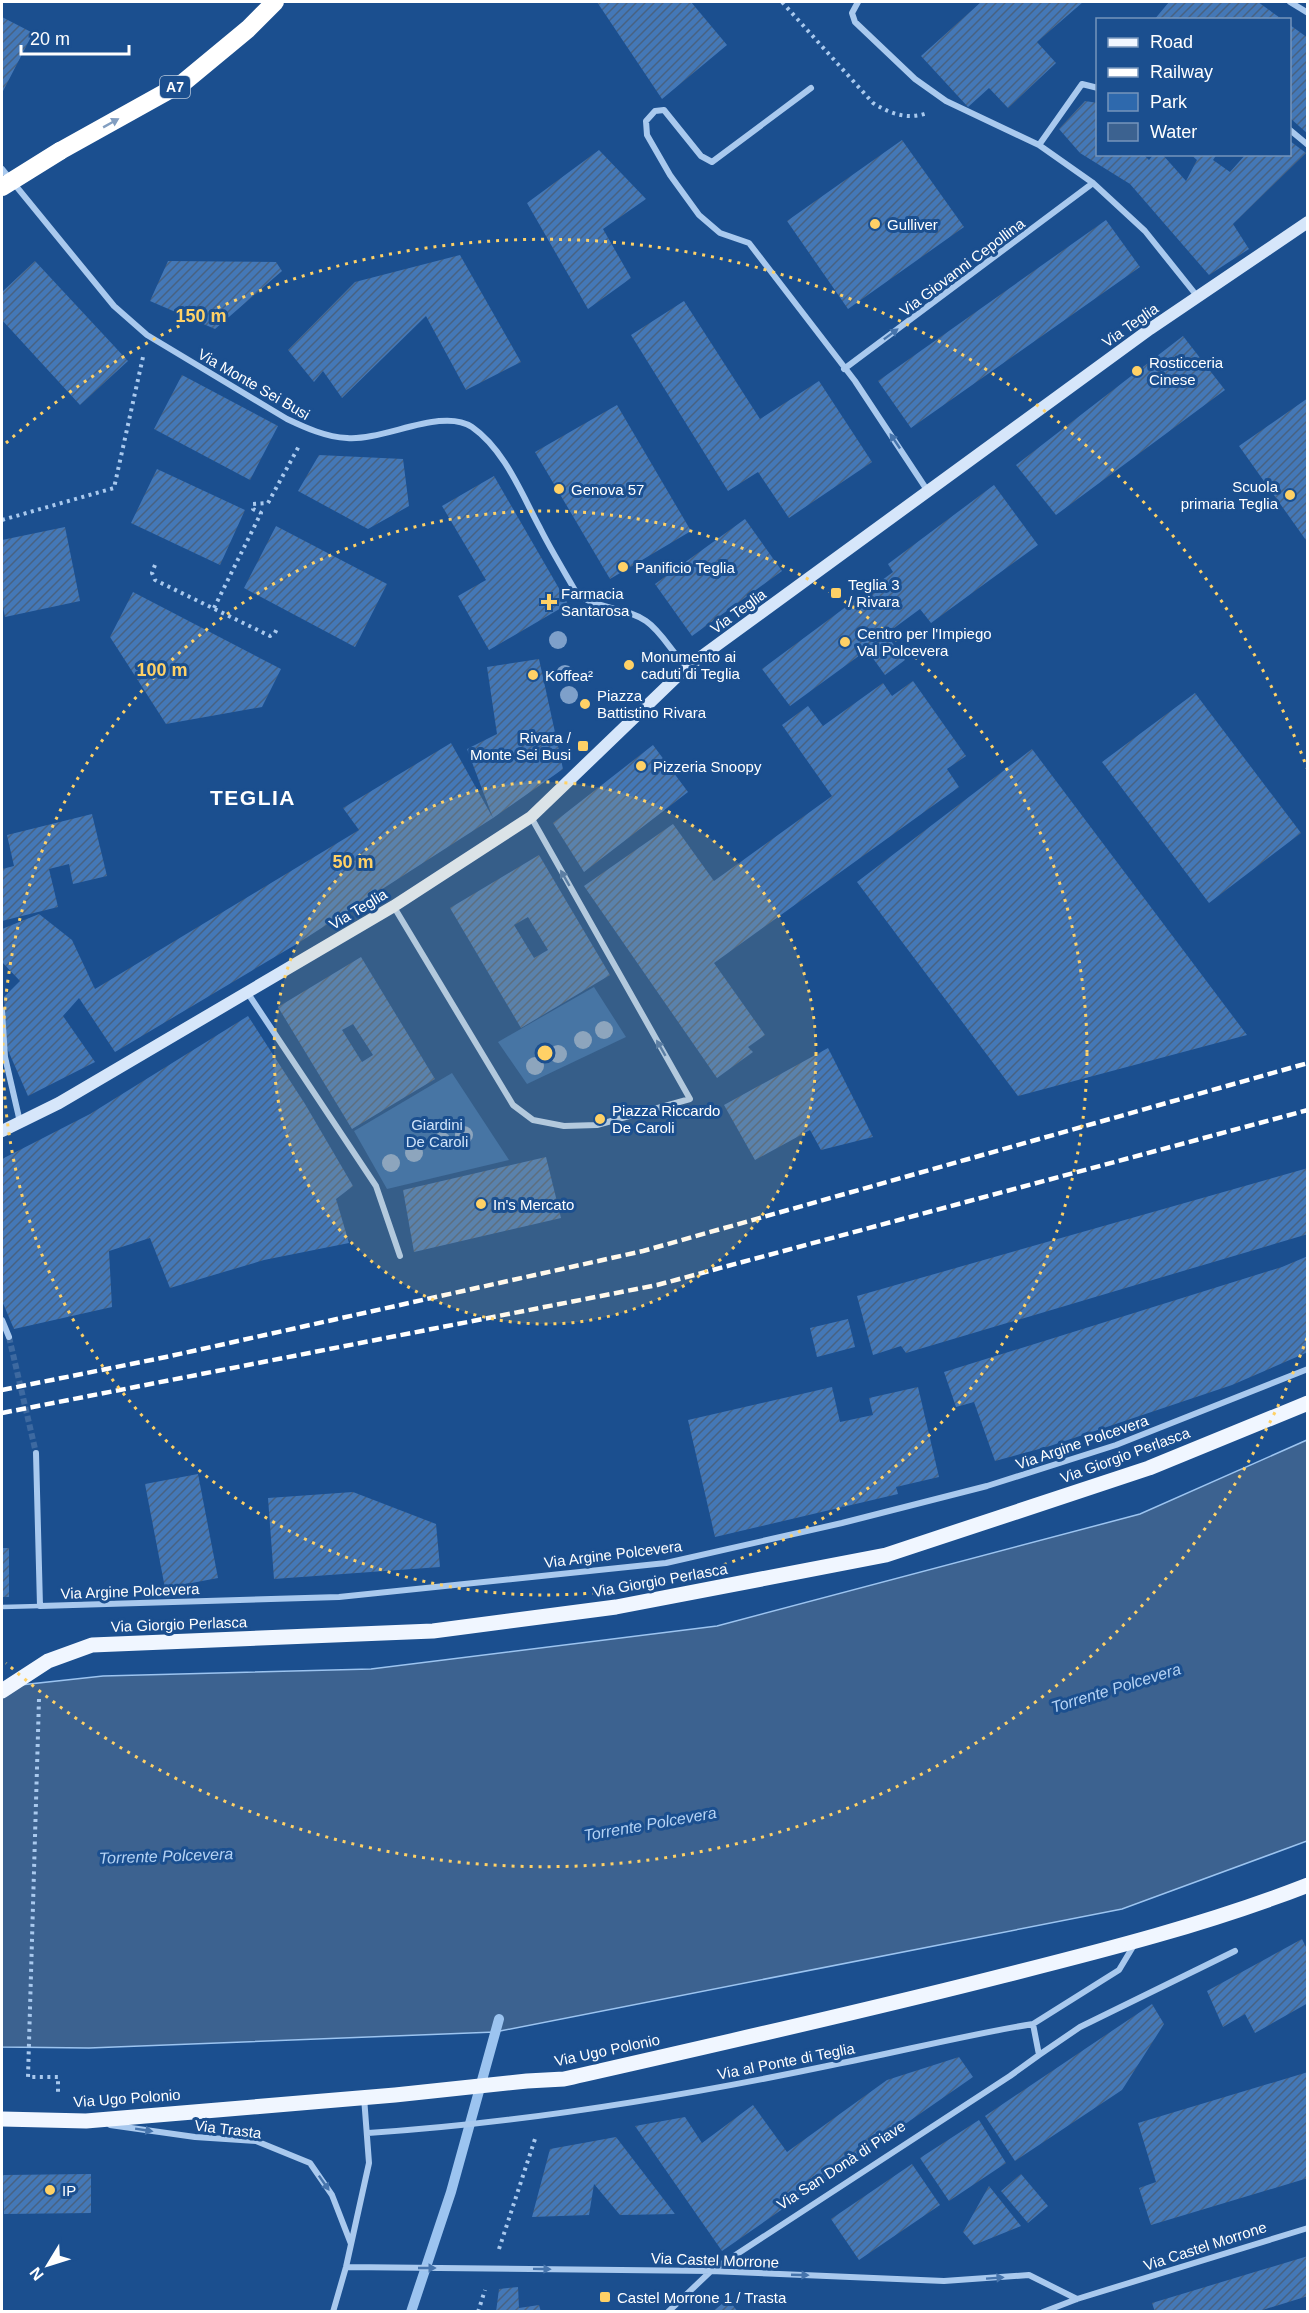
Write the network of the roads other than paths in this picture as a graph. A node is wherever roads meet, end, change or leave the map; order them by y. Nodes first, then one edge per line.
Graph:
1 (274, 2) edge
2 (858, 2) edge
3 (1290, 2) edge
4 (1308, 13) edge
5 (810, 88) dead end
6 (1096, 88) edge
7 (1291, 131) edge
8 (1039, 145) junction
9 (1308, 145) edge
10 (2, 169) edge
11 (1093, 183) junction
12 (2, 187) edge
13 (1308, 222) edge
14 (1197, 296) junction
15 (844, 369) junction
16 (927, 490) junction
17 (687, 667) junction
18 (531, 817) junction
19 (394, 906) junction
20 (248, 992) junction
21 (2, 1010) edge
22 (20, 1122) junction
23 (2, 1131) edge
24 (400, 1256) dead end
25 (2, 1320) edge
26 (9, 1336) tunnel mouth
27 (1308, 1369) edge
28 (1308, 1402) edge
29 (36, 1453) tunnel mouth
30 (40, 1606) junction
31 (2, 1607) edge
32 (2, 1691) edge
33 (1308, 1885) edge
34 (1136, 1942) junction
35 (1235, 1952) dead end
36 (1033, 2024) junction
37 (1039, 2055) junction
38 (364, 2097) junction
39 (2, 2119) edge
40 (86, 2121) junction
41 (368, 2133) junction
42 (1308, 2228) edge
43 (351, 2244) junction
44 (346, 2267) junction
45 (711, 2271) junction
46 (1077, 2299) junction
47 (331, 2311) edge
48 (668, 2312) edge
49 (1043, 2312) edge

12 -> 1 highway, A7, bridge
2 - 8 street
3 - 4 street
5 - 15 street
6 - 8 street
7 - 9 street
8 - 11 street
10 - 17 street, Via Monte Sei Busi
11 - 14 street
15 -> 11 street, Via Giovanni Cepollina
13 - 14 main road, Via Teglia
14 - 16 main road, Via Teglia
16 -> 15 street
16 - 17 main road, Via Teglia
17 - 18 main road, Via Teglia
18 - 19 main road, Via Teglia
19 -> 18 street
19 - 20 main road, Via Teglia
20 - 22 main road, Via Teglia
20 - 24 street
21 - 22 street
22 - 23 main road, Via Teglia
25 - 26 street
27 - 30 street, Via Argine Polcevera
28 - 32 main road, Via Giorgio Perlasca, bridge
29 - 30 street
30 - 31 lane, Via Argine Polcevera
33 - 34 main road
34 - 36 street
34 - 38 main road, Via Ugo Polonio
35 - 37 street, Via San Donà di Piave
36 - 37 street
36 - 41 street, Via al Ponte di Teglia
37 - 45 street, Via San Donà di Piave
38 - 40 main road, Via Ugo Polonio
38 - 41 street
39 - 40 main road, Via Ugo Polonio
40 -> 43 street, Via Trasta
41 - 43 street
42 - 46 street, Via Castel Morrone
43 - 44 street
44 -> 45 street, Via Castel Morrone
44 - 47 street
45 -> 46 street, Via Castel Morrone
45 - 48 street, Via San Donà di Piave
46 - 49 street, Via Castel Morrone

